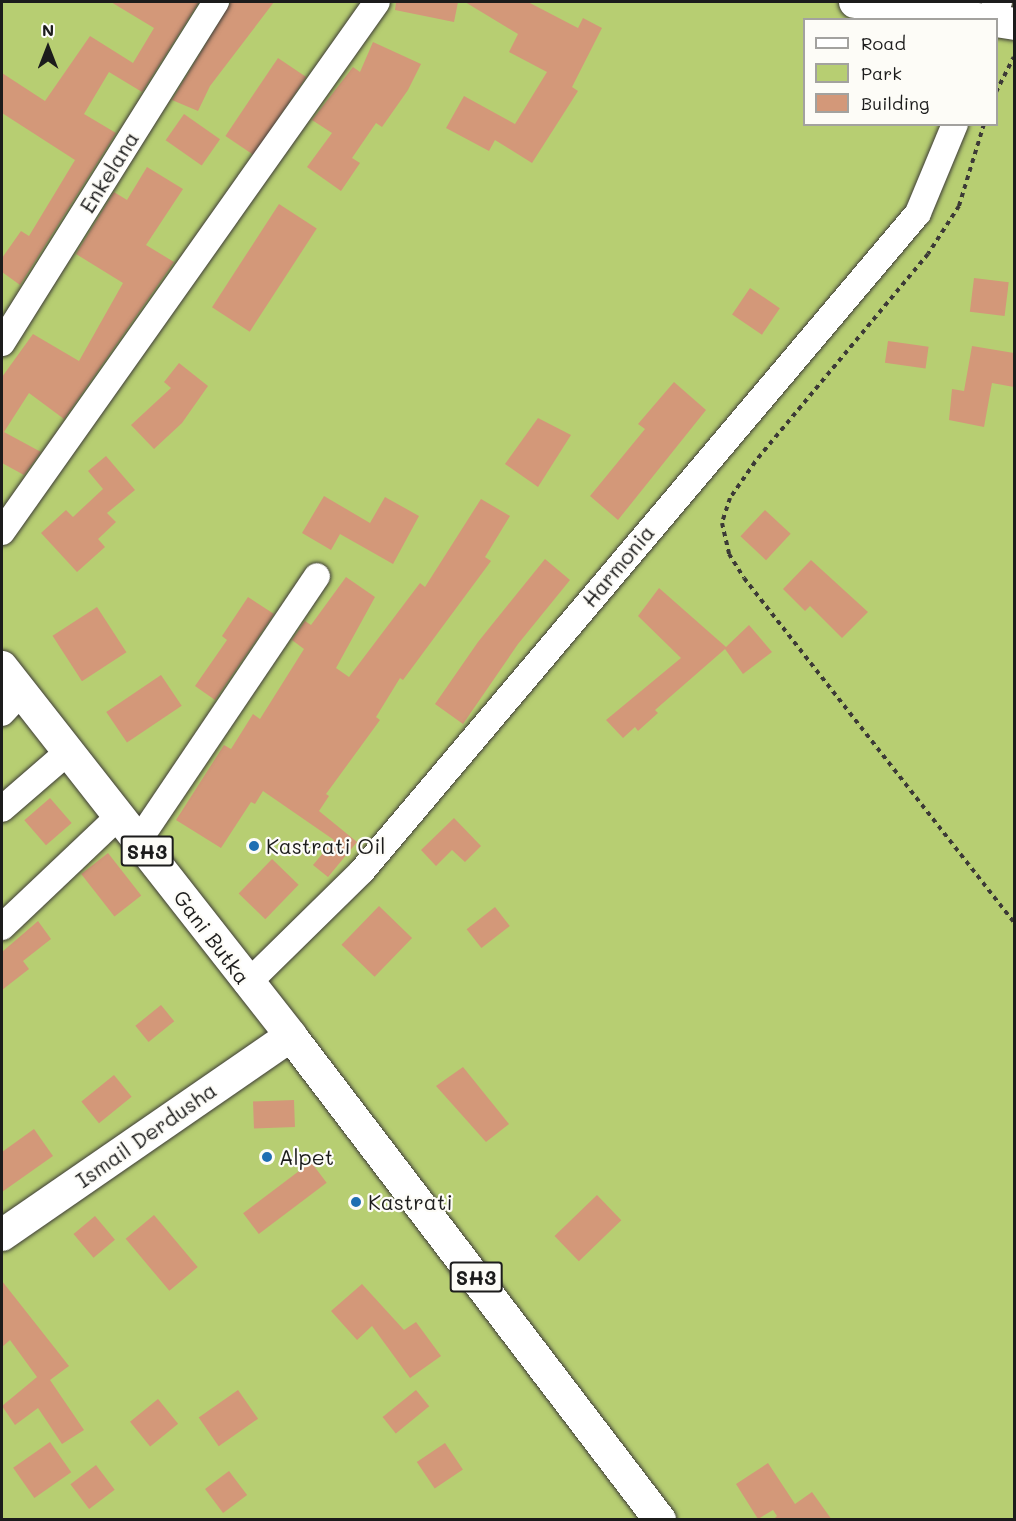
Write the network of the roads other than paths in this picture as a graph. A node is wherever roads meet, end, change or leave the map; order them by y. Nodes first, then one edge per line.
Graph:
1 (216, 2) edge
2 (377, 2) edge
3 (855, 2) edge
4 (999, 2) edge
5 (971, 18) edge
6 (987, 18) edge
7 (998, 21) edge
8 (1014, 24) edge
9 (954, 126) edge
10 (2, 343) edge
11 (2, 532) edge
12 (317, 576) dead end
13 (2, 667) edge
14 (11, 703) edge
15 (70, 750) junction
16 (2, 809) edge
17 (120, 815) junction
18 (139, 840) junction
19 (2, 927) edge
20 (247, 984) junction
21 (291, 1036) junction
22 (2, 1235) edge
23 (660, 1520) edge

1 - 10 street, Enkelana
2 - 11 street
3 - 5 main road
4 - 6 street
7 - 8 main road
9 - 20 street, Harmonia
12 - 18 street
13 - 14 main road, Gani Butka / SH3
14 - 15 main road, Gani Butka / SH3
15 - 16 street
15 - 17 main road, Gani Butka / SH3
17 - 18 main road, Gani Butka / SH3
17 - 19 street
18 - 20 main road, Gani Butka / SH3
20 - 21 main road, Gani Butka / SH3
21 - 22 main road, Ismail Derdusha
21 - 23 main road, SH3

